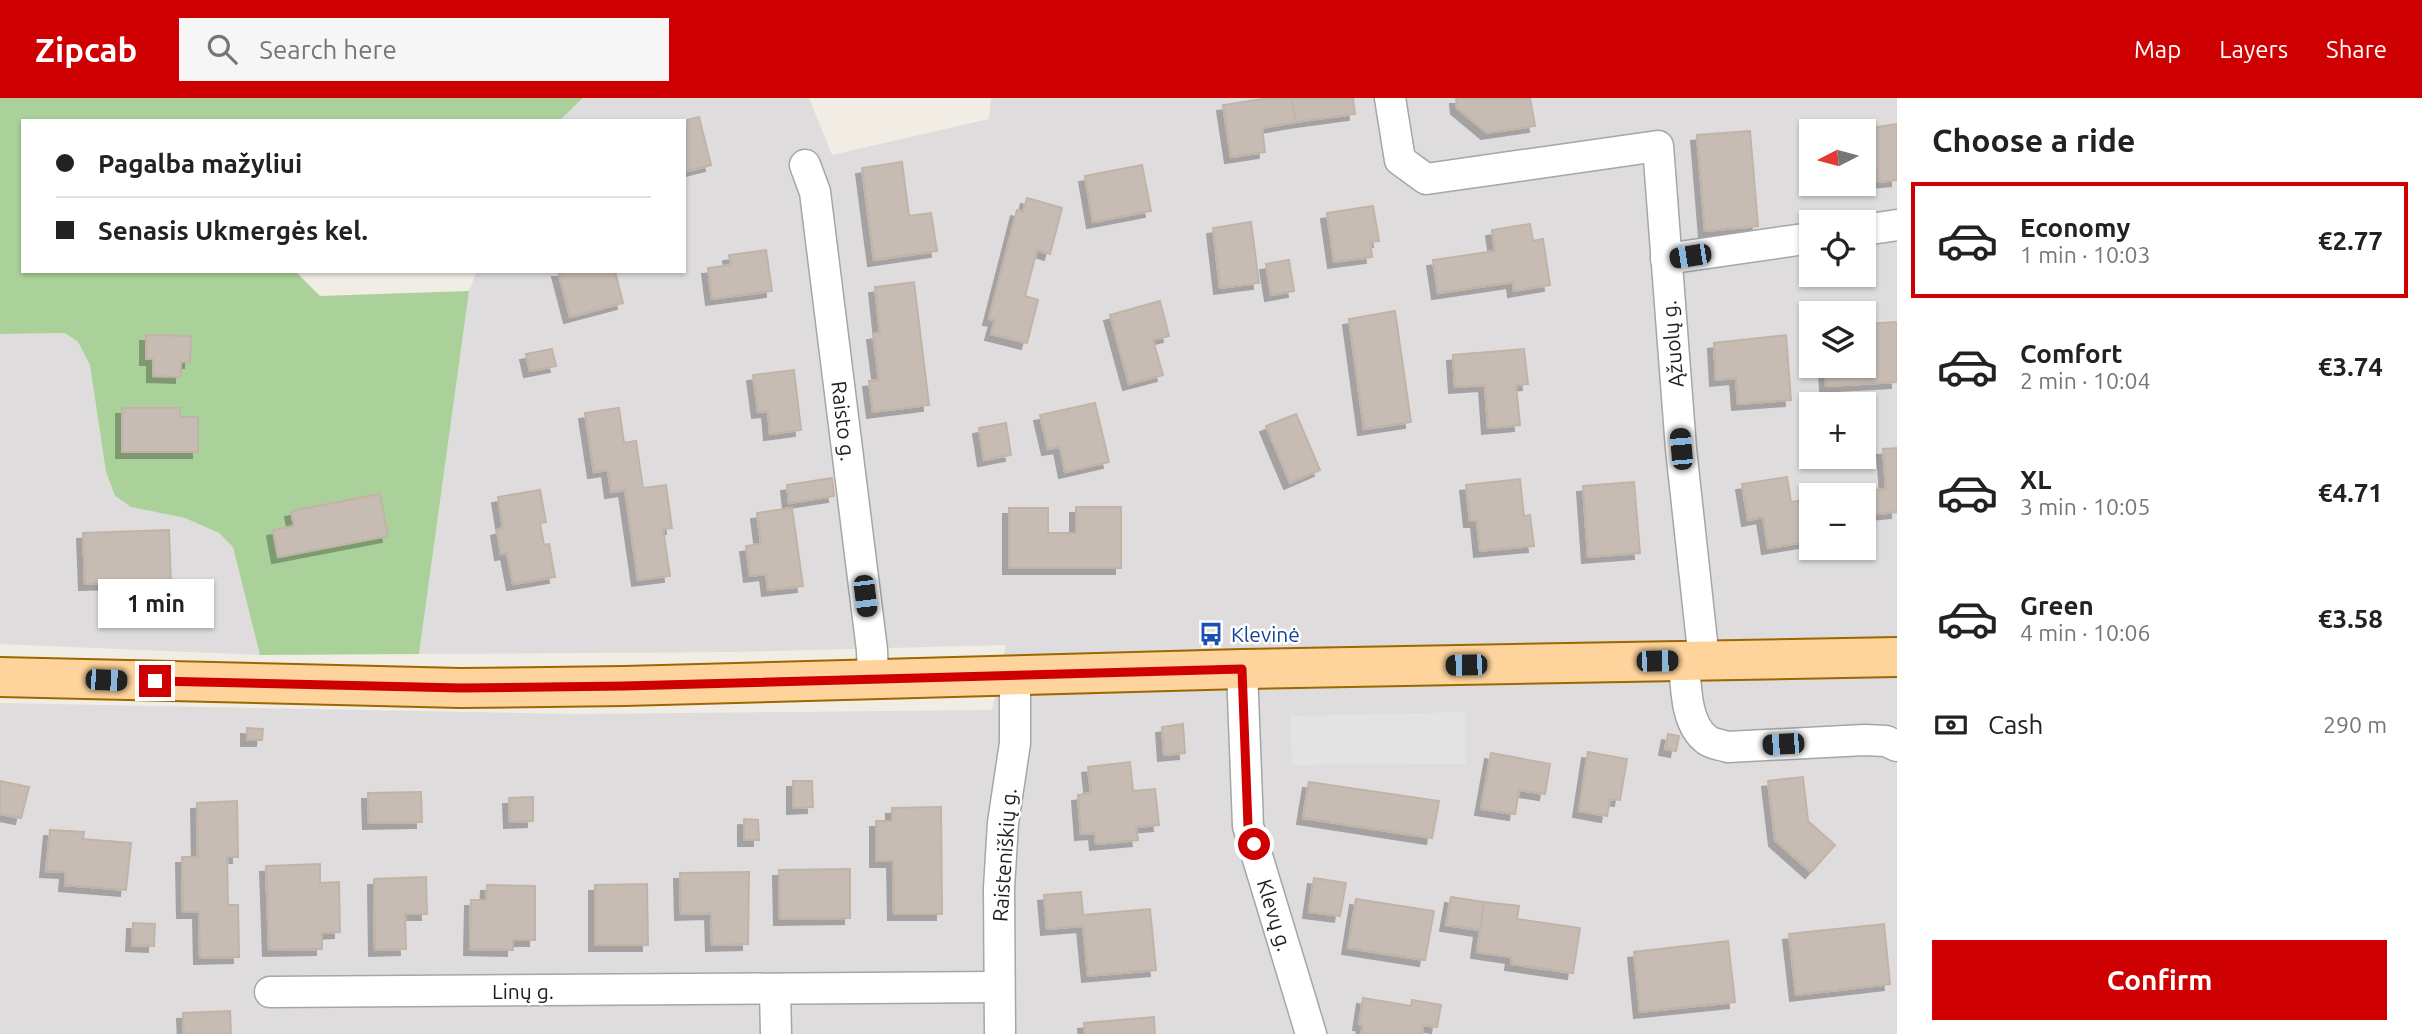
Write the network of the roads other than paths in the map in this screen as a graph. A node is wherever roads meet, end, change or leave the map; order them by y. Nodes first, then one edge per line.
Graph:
1 (1390, 98) edge
2 (805, 165) dead end
3 (1897, 225) edge
4 (1876, 228) edge
5 (1799, 240) edge
6 (1666, 259) junction
7 (1897, 657) edge
8 (1694, 661) junction
9 (1242, 669) junction
10 (1015, 676) junction
11 (0, 677) edge
12 (873, 679) junction
13 (1897, 746) edge
14 (999, 987) junction
15 (775, 990) junction
16 (270, 992) dead end
17 (776, 1034) edge
18 (1000, 1034) edge
19 (1311, 1034) edge

1 - 6 street, Ąžuolų g.
2 - 12 street, Raisto g.
3 - 4 street
5 - 6 street
6 - 8 street, Ąžuolų g.
7 - 8 main road
8 - 9 main road
8 - 13 street, Ąžuolų g.
9 - 10 main road
9 - 19 street, Klevų g.
10 - 12 main road
10 - 14 street, Raisteniškių g.
11 - 12 main road
14 - 15 street, Linų g.
14 - 18 street, Raisteniškių g.
15 - 16 street, Linų g.
15 - 17 street

